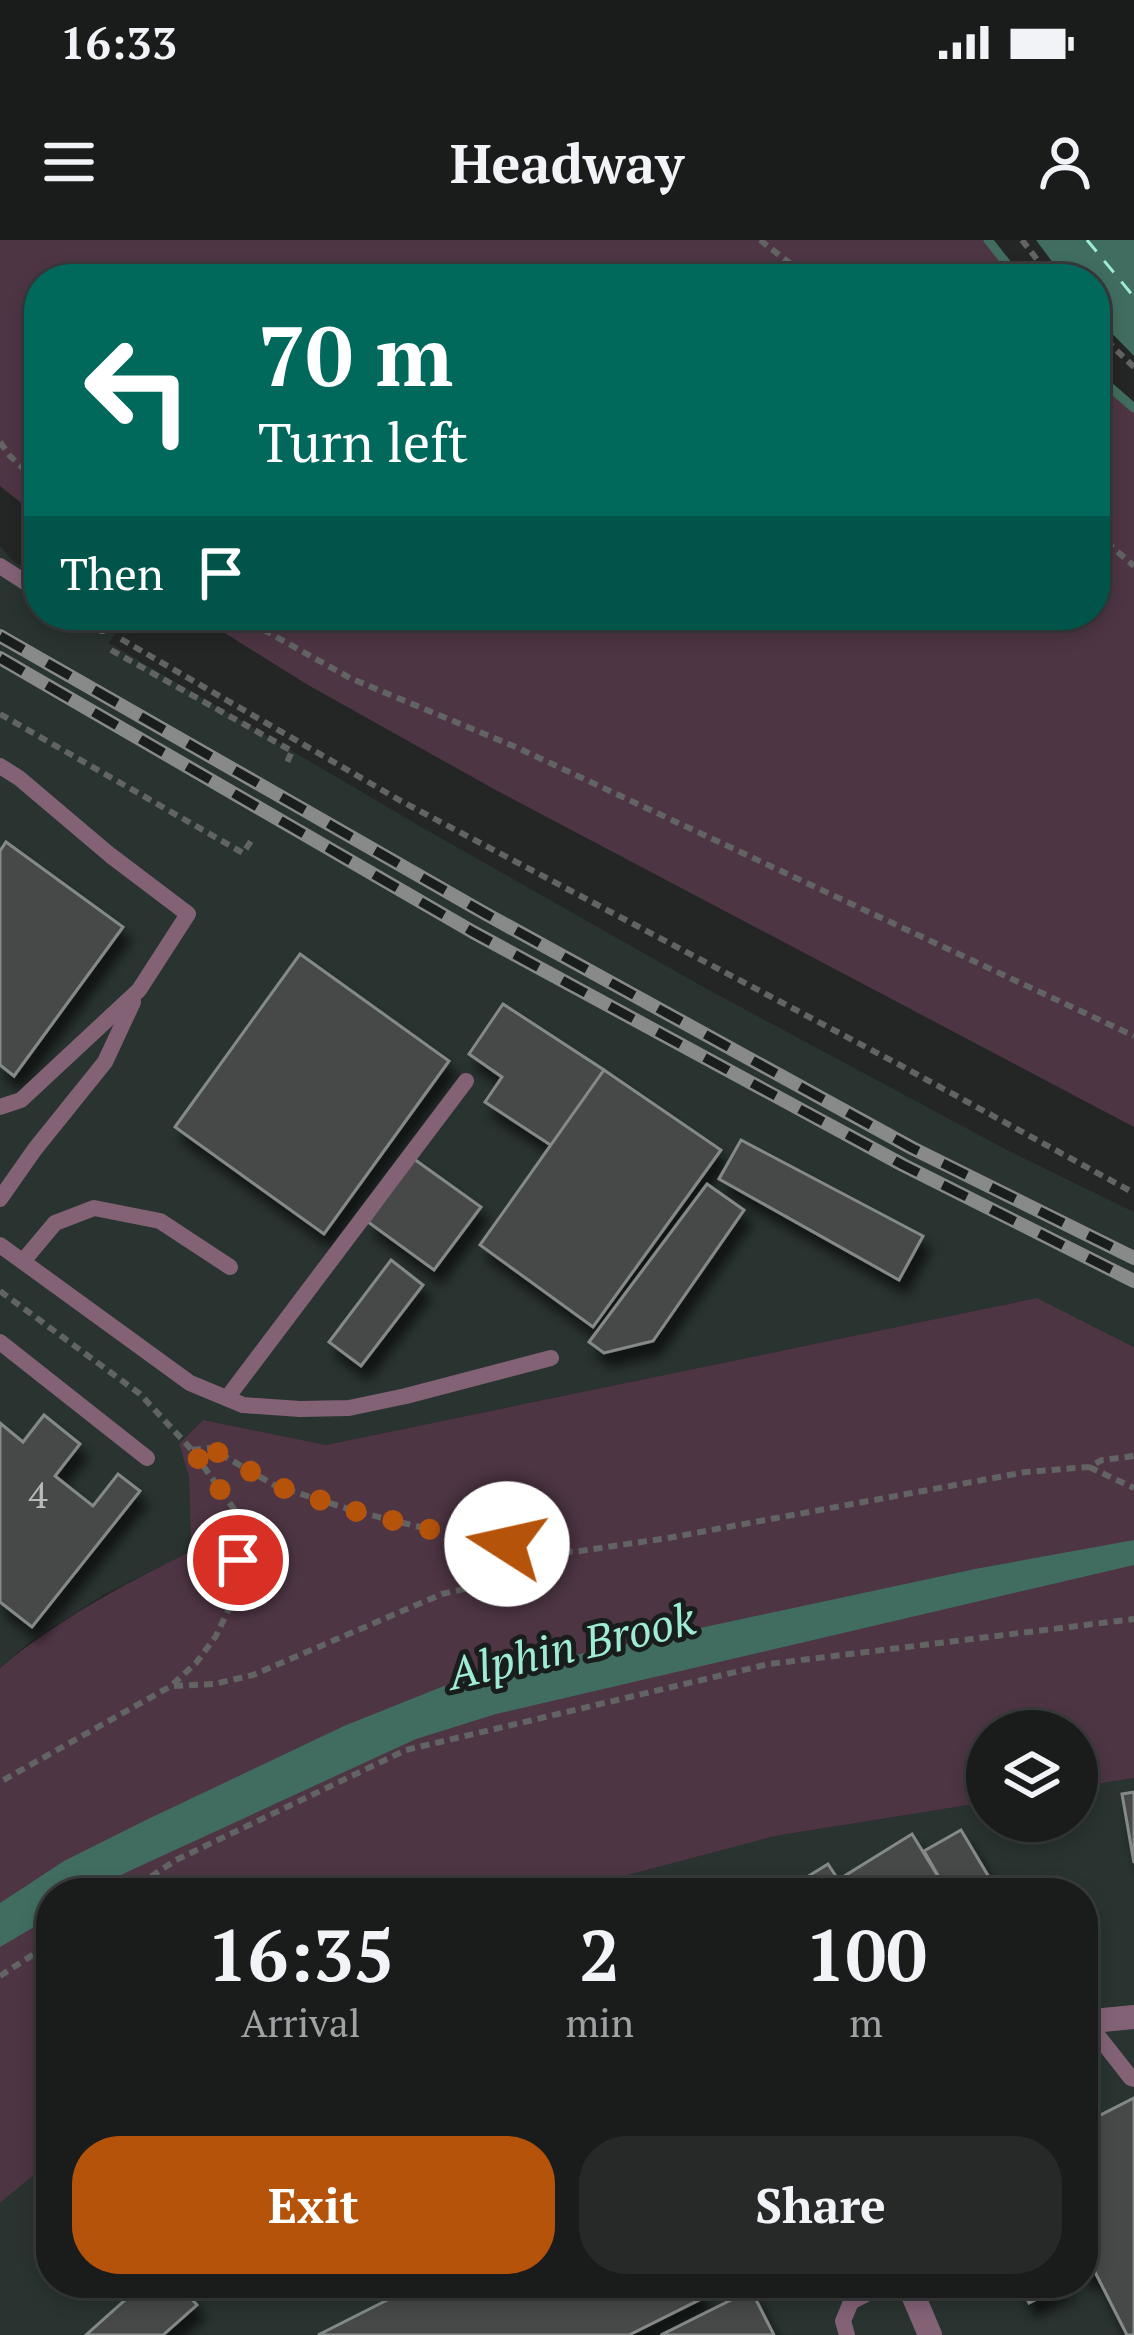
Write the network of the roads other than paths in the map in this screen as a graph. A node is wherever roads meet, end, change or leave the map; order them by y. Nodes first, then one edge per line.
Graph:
1 (0, 766) edge
2 (139, 990) junction
3 (466, 1081) dead end
4 (0, 1107) edge
5 (0, 1199) edge
6 (0, 1245) edge
7 (23, 1260) junction
8 (230, 1267) dead end
9 (0, 1342) edge
10 (551, 1358) dead end
11 (227, 1398) junction
12 (147, 1458) dead end
13 (1134, 2017) edge
14 (1098, 2021) edge
15 (1098, 2038) edge
16 (1134, 2079) edge
17 (858, 2298) edge
18 (914, 2298) edge
19 (847, 2335) edge
20 (930, 2335) edge

1 - 2 lane
2 - 4 lane
2 - 5 lane
3 - 11 lane
6 - 7 lane
7 - 8 lane
7 - 11 lane
9 - 12 lane
10 - 11 lane
13 - 14 street
15 - 16 lane
17 - 19 lane
18 - 20 street

